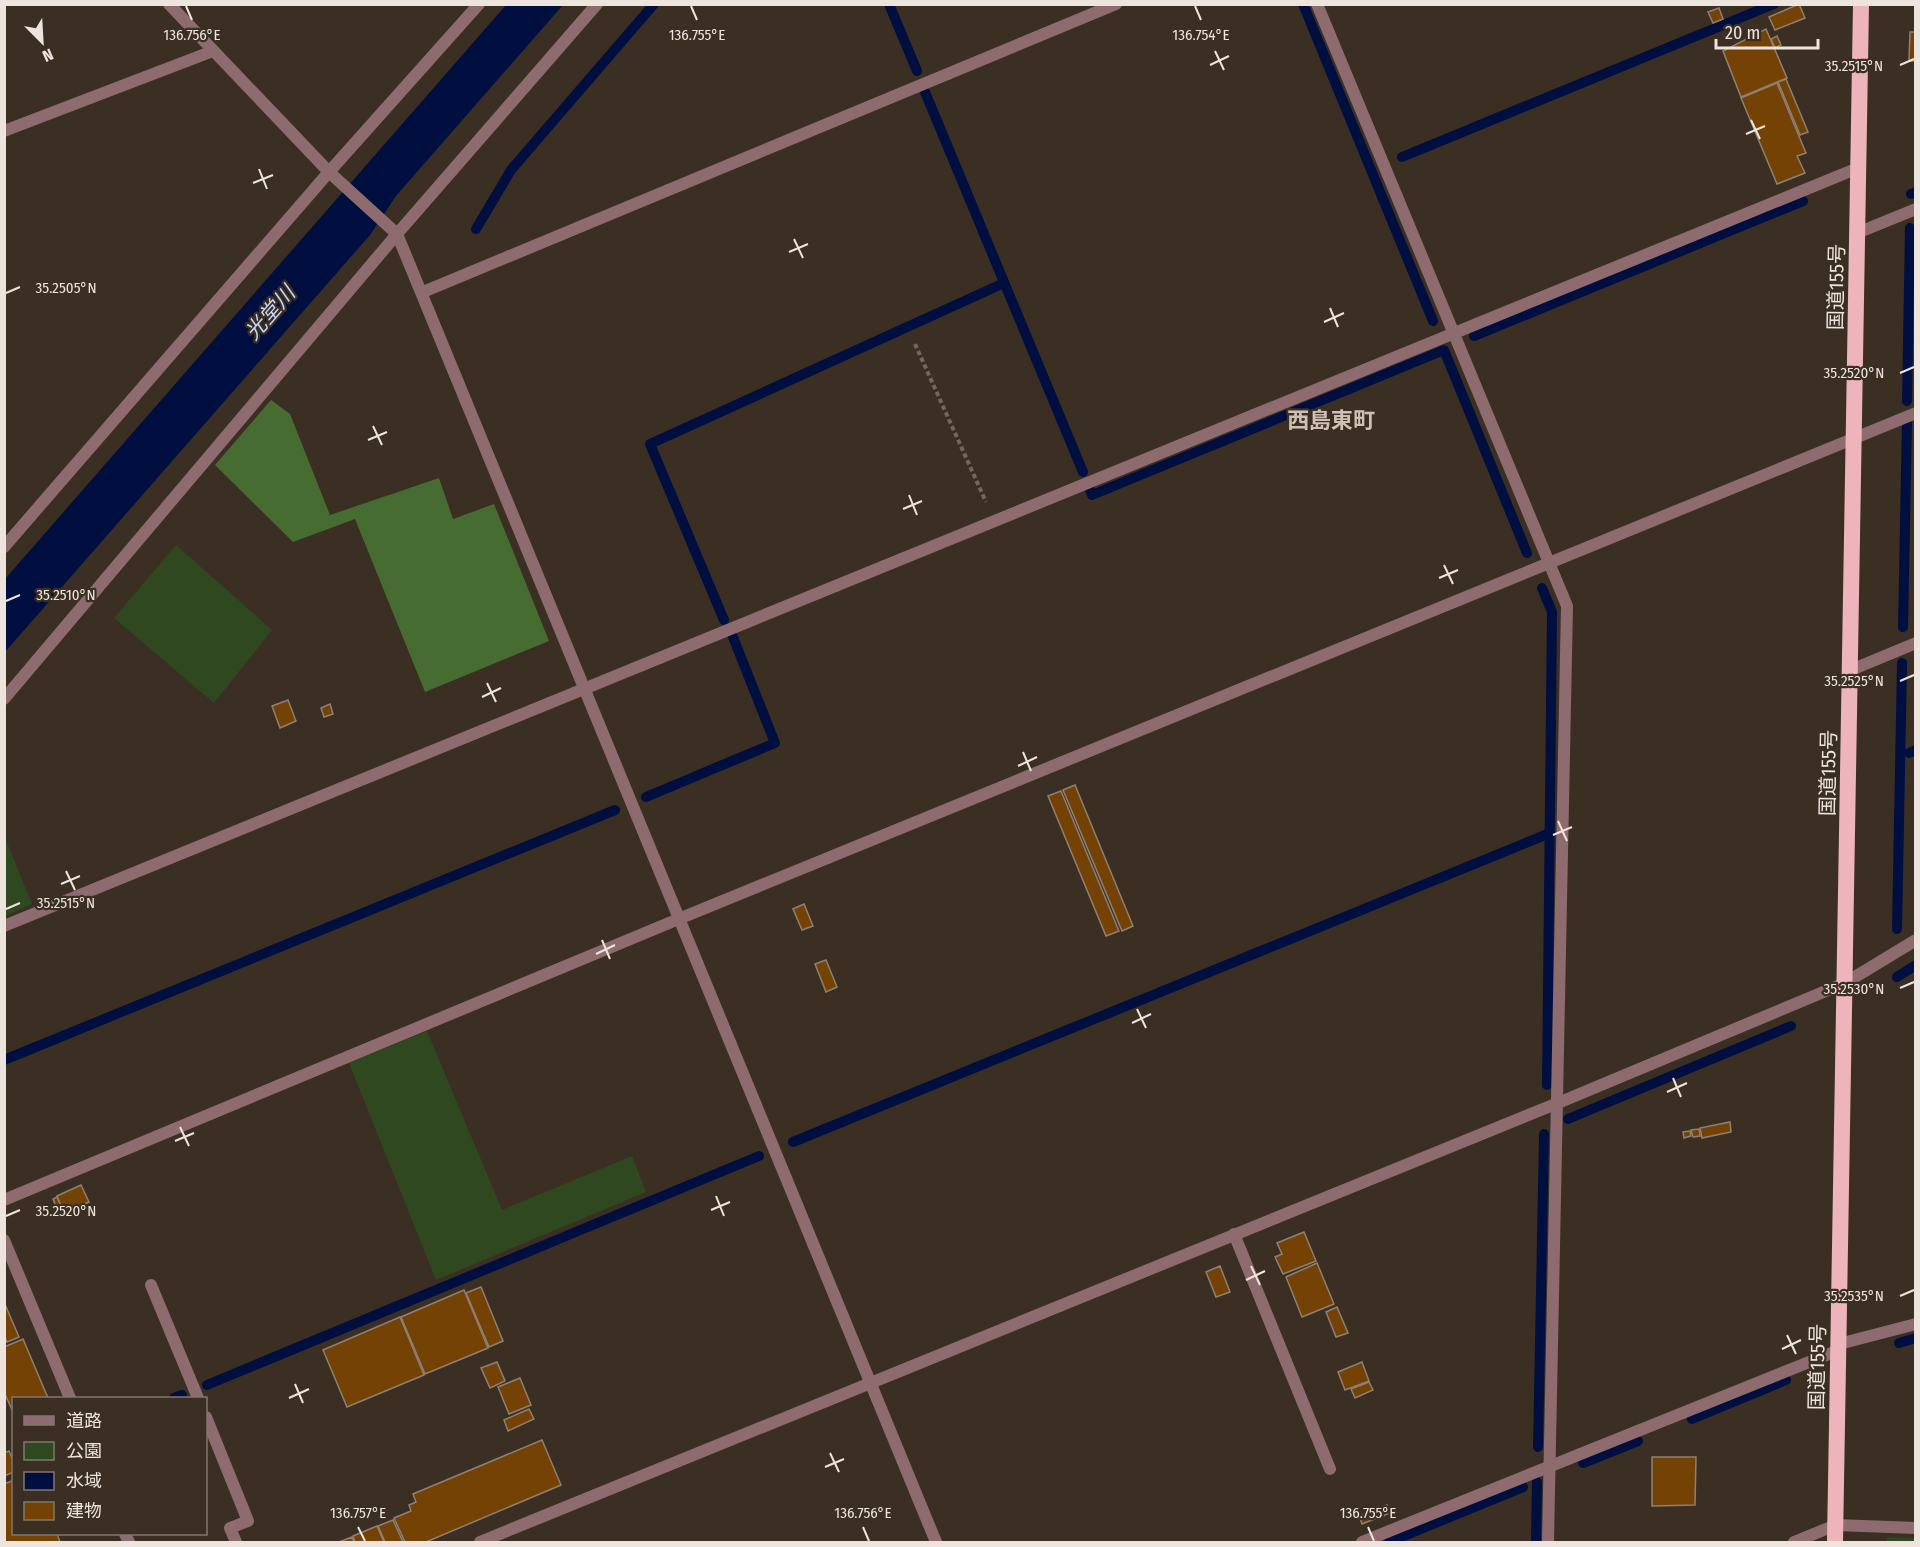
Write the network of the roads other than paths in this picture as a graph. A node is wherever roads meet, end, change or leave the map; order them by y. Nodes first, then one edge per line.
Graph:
1 (169, 4) edge
2 (480, 4) edge
3 (597, 4) edge
4 (1116, 4) edge
5 (1317, 4) edge
6 (1861, 4) edge
7 (213, 51) junction
8 (4, 131) edge
9 (1858, 168) junction
10 (329, 172) junction
11 (1916, 209) edge
12 (393, 230) junction
13 (1857, 233) junction
14 (423, 292) junction
15 (1454, 334) junction
16 (1916, 413) edge
17 (1854, 438) junction
18 (4, 547) edge
19 (1549, 563) junction
20 (1916, 644) edge
21 (1851, 670) junction
22 (586, 688) junction
23 (4, 699) edge
24 (681, 918) junction
25 (4, 926) edge
26 (1916, 940) edge
27 (1845, 983) junction
28 (1558, 1103) junction
29 (4, 1200) edge
30 (1234, 1234) junction
31 (4, 1240) edge
32 (151, 1285) dead end
33 (1916, 1324) edge
34 (1839, 1347) junction
35 (871, 1381) junction
36 (70, 1397) edge
37 (198, 1397) edge
38 (207, 1419) edge
39 (1549, 1467) junction
40 (1330, 1469) dead end
41 (1836, 1525) junction
42 (1916, 1528) edge
43 (236, 1542) edge
44 (480, 1542) edge
45 (936, 1542) edge
46 (1362, 1542) edge
47 (1548, 1542) edge
48 (1794, 1542) edge
49 (1835, 1542) edge

1 - 7 street
2 - 10 street
3 - 12 street
4 - 14 street
5 - 15 street
6 - 9 highway, 国道155号
7 - 8 street
7 - 10 street
9 - 13 highway, 国道155号
9 - 15 street
10 - 12 street
10 - 18 street
11 - 13 street
12 - 14 street
12 - 23 street
13 - 17 highway, 国道155号
14 - 22 street
15 - 19 street
15 - 22 street
16 - 17 street
17 - 19 street
17 - 21 highway, 国道155号
19 - 24 street
19 - 28 street
20 - 21 street
21 - 27 highway, 国道155号
22 - 24 street
22 - 25 street
24 - 29 street
24 - 35 street
26 - 27 street
27 - 28 street
27 - 34 highway, 国道155号
28 - 30 street
28 - 39 street
30 - 35 street
30 - 40 street
31 - 36 street
32 - 37 street
33 - 34 street
34 - 39 street
34 - 41 highway, 国道155号
35 - 44 street
35 - 45 street
38 - 43 street
39 - 46 street
39 - 47 street
41 - 42 street
41 - 48 street
41 - 49 highway, 国道155号

